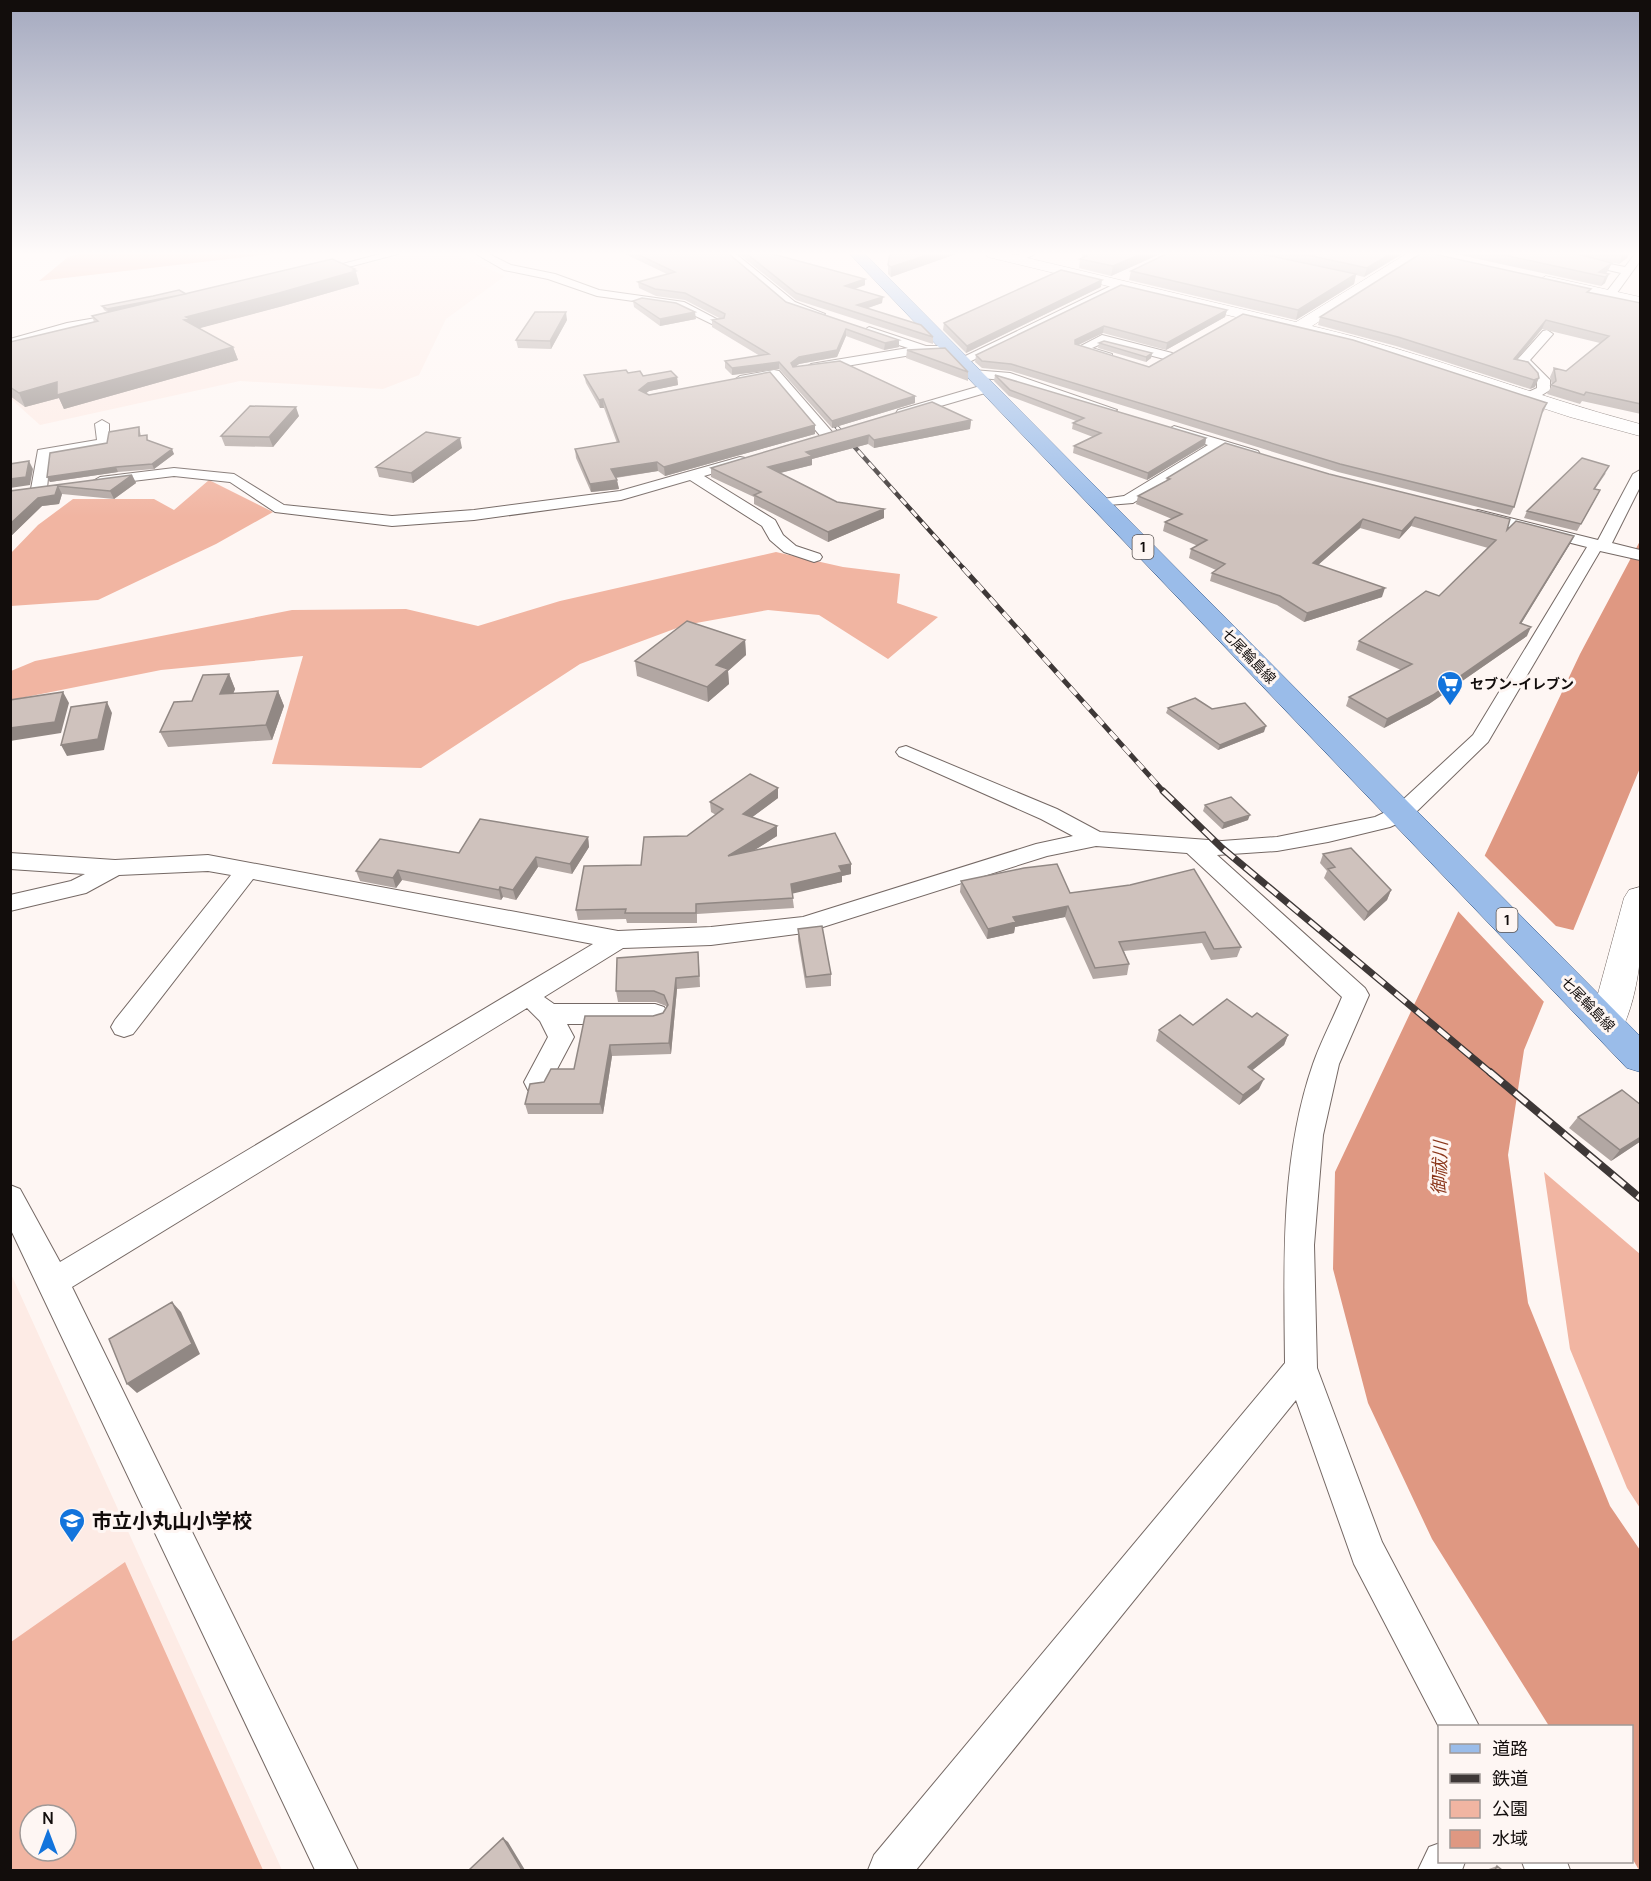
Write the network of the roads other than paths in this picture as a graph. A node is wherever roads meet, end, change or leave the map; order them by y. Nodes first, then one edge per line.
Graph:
1 (901, 342) edge
2 (942, 342) edge
3 (1014, 342) edge
4 (1096, 342) edge
5 (1115, 342) edge
6 (1356, 342) edge
7 (1540, 342) edge
8 (925, 350) junction
9 (1125, 362) edge
10 (1154, 364) edge
11 (968, 368) junction
12 (800, 370) edge
13 (729, 382) edge
14 (1529, 397) junction
15 (1124, 414) edge
16 (888, 418) edge
17 (102, 424) dead end
18 (1156, 425) edge
19 (1641, 430) edge
20 (829, 436) edge
21 (1220, 444) junction
22 (759, 455) edge
23 (1265, 457) edge
24 (692, 474) junction
25 (1641, 474) edge
26 (84, 483) edge
27 (20, 493) edge
28 (1101, 503) junction
29 (1458, 510) edge
30 (1602, 547) junction
31 (1641, 555) edge
32 (814, 557) dead end
33 (906, 752) dead end
34 (1402, 813) junction
35 (1096, 839) junction
36 (1191, 844) junction
37 (10, 861) edge
38 (114, 868) junction
39 (247, 871) junction
40 (1641, 898) edge
41 (10, 903) edge
42 (618, 940) junction
43 (528, 996) junction
44 (1596, 1012) junction
45 (549, 1014) junction
46 (655, 1014) edge
47 (124, 1027) dead end
48 (1641, 1058) edge
49 (537, 1082) edge
50 (10, 1198) edge
51 (54, 1282) junction
52 (1301, 1368) junction
53 (1458, 1725) edge
54 (338, 1870) edge
55 (890, 1870) edge

1 - 8 street
2 - 11 main road, 七尾輪島線 / 1
3 - 11 street
4 - 9 street
5 - 10 street
6 - 14 street
7 - 14 street
8 - 11 street
8 - 12 street
11 - 15 street
11 - 16 street
11 - 28 main road, 七尾輪島線 / 1
13 - 20 street
14 - 19 street
17 - 27 street
18 - 21 street
21 - 23 street
21 - 28 street
22 - 24 street
24 - 26 street
24 - 32 street
25 - 30 street
28 - 34 main road, 七尾輪島線 / 1
29 - 30 street
30 - 31 street
30 - 34 street
33 - 35 street
34 - 36 street
34 - 44 main road, 七尾輪島線 / 1
35 - 36 street
35 - 42 street
36 - 52 street
37 - 38 street
38 - 39 street
38 - 41 street
39 - 42 street
39 - 47 street
40 - 44 street
42 - 43 street
43 - 45 street
43 - 51 street
44 - 48 main road, 七尾輪島線 / 1
45 - 46 street
45 - 49 street
50 - 51 street
51 - 54 street
52 - 53 street
52 - 55 street

